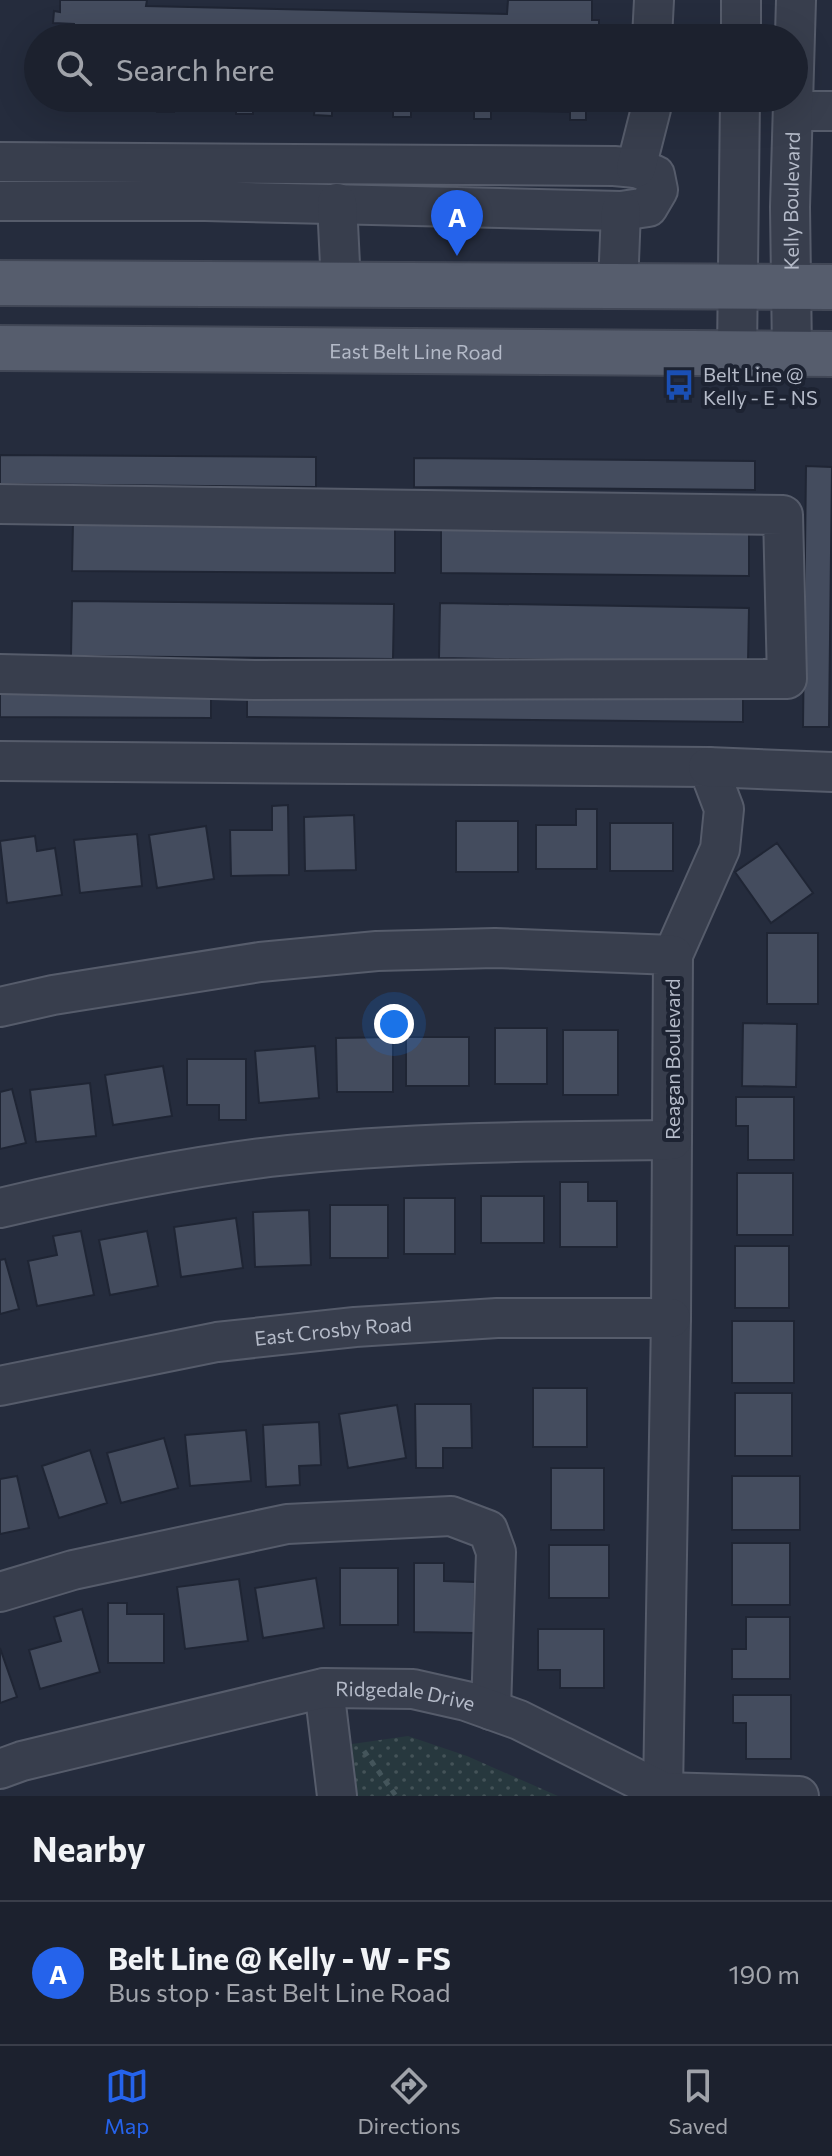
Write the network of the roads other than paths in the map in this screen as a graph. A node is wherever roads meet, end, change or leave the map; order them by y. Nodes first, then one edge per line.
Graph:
1 (654, 0) edge
2 (741, 0) edge
3 (796, 0) edge
4 (653, 24) edge
5 (741, 24) edge
6 (796, 24) edge
7 (808, 111) edge
8 (832, 111) edge
9 (650, 112) edge
10 (740, 112) edge
11 (794, 112) edge
12 (0, 162) edge
13 (636, 168) junction
14 (0, 201) edge
15 (337, 203) junction
16 (621, 211) junction
17 (0, 283) edge
18 (341, 285) junction
19 (618, 286) junction
20 (737, 286) junction
21 (812, 286) edge
22 (0, 348) edge
23 (737, 353) junction
24 (812, 353) edge
25 (0, 504) edge
26 (0, 674) edge
27 (0, 761) edge
28 (708, 767) junction
29 (832, 772) edge
30 (673, 955) junction
31 (0, 1007) edge
32 (672, 1140) junction
33 (0, 1208) edge
34 (671, 1318) junction
35 (0, 1386) edge
36 (0, 1592) edge
37 (324, 1688) junction
38 (491, 1710) junction
39 (0, 1769) edge
40 (663, 1792) junction
41 (337, 1796) edge
42 (799, 1796) edge

1 - 4 street
2 - 5 street
3 - 6 street, Kelly Boulevard
7 - 8 street
9 - 13 street
10 - 20 street
11 - 21 street, Kelly Boulevard
12 - 13 street
13 - 16 street
14 - 15 street
15 - 16 street
15 - 18 street
16 - 19 street
17 - 18 main road
18 - 19 main road
19 - 20 main road
20 - 21 main road
20 - 23 street
21 - 24 street, Kelly Boulevard
22 - 23 main road, East Belt Line Road
23 - 24 main road, East Belt Line Road
25 - 26 street
27 - 28 street
28 - 29 street
28 - 30 street
30 - 31 street, Reagan Boulevard
30 - 32 street, Reagan Boulevard
32 - 33 street
32 - 34 street, Reagan Boulevard
34 - 35 street, East Crosby Road
34 - 40 street, Reagan Boulevard
36 - 38 street
37 - 38 street, Ridgedale Drive
37 - 39 street, Ridgedale Drive
37 - 41 street
38 - 40 street, Ridgedale Drive
40 - 42 street, Ridgedale Drive

